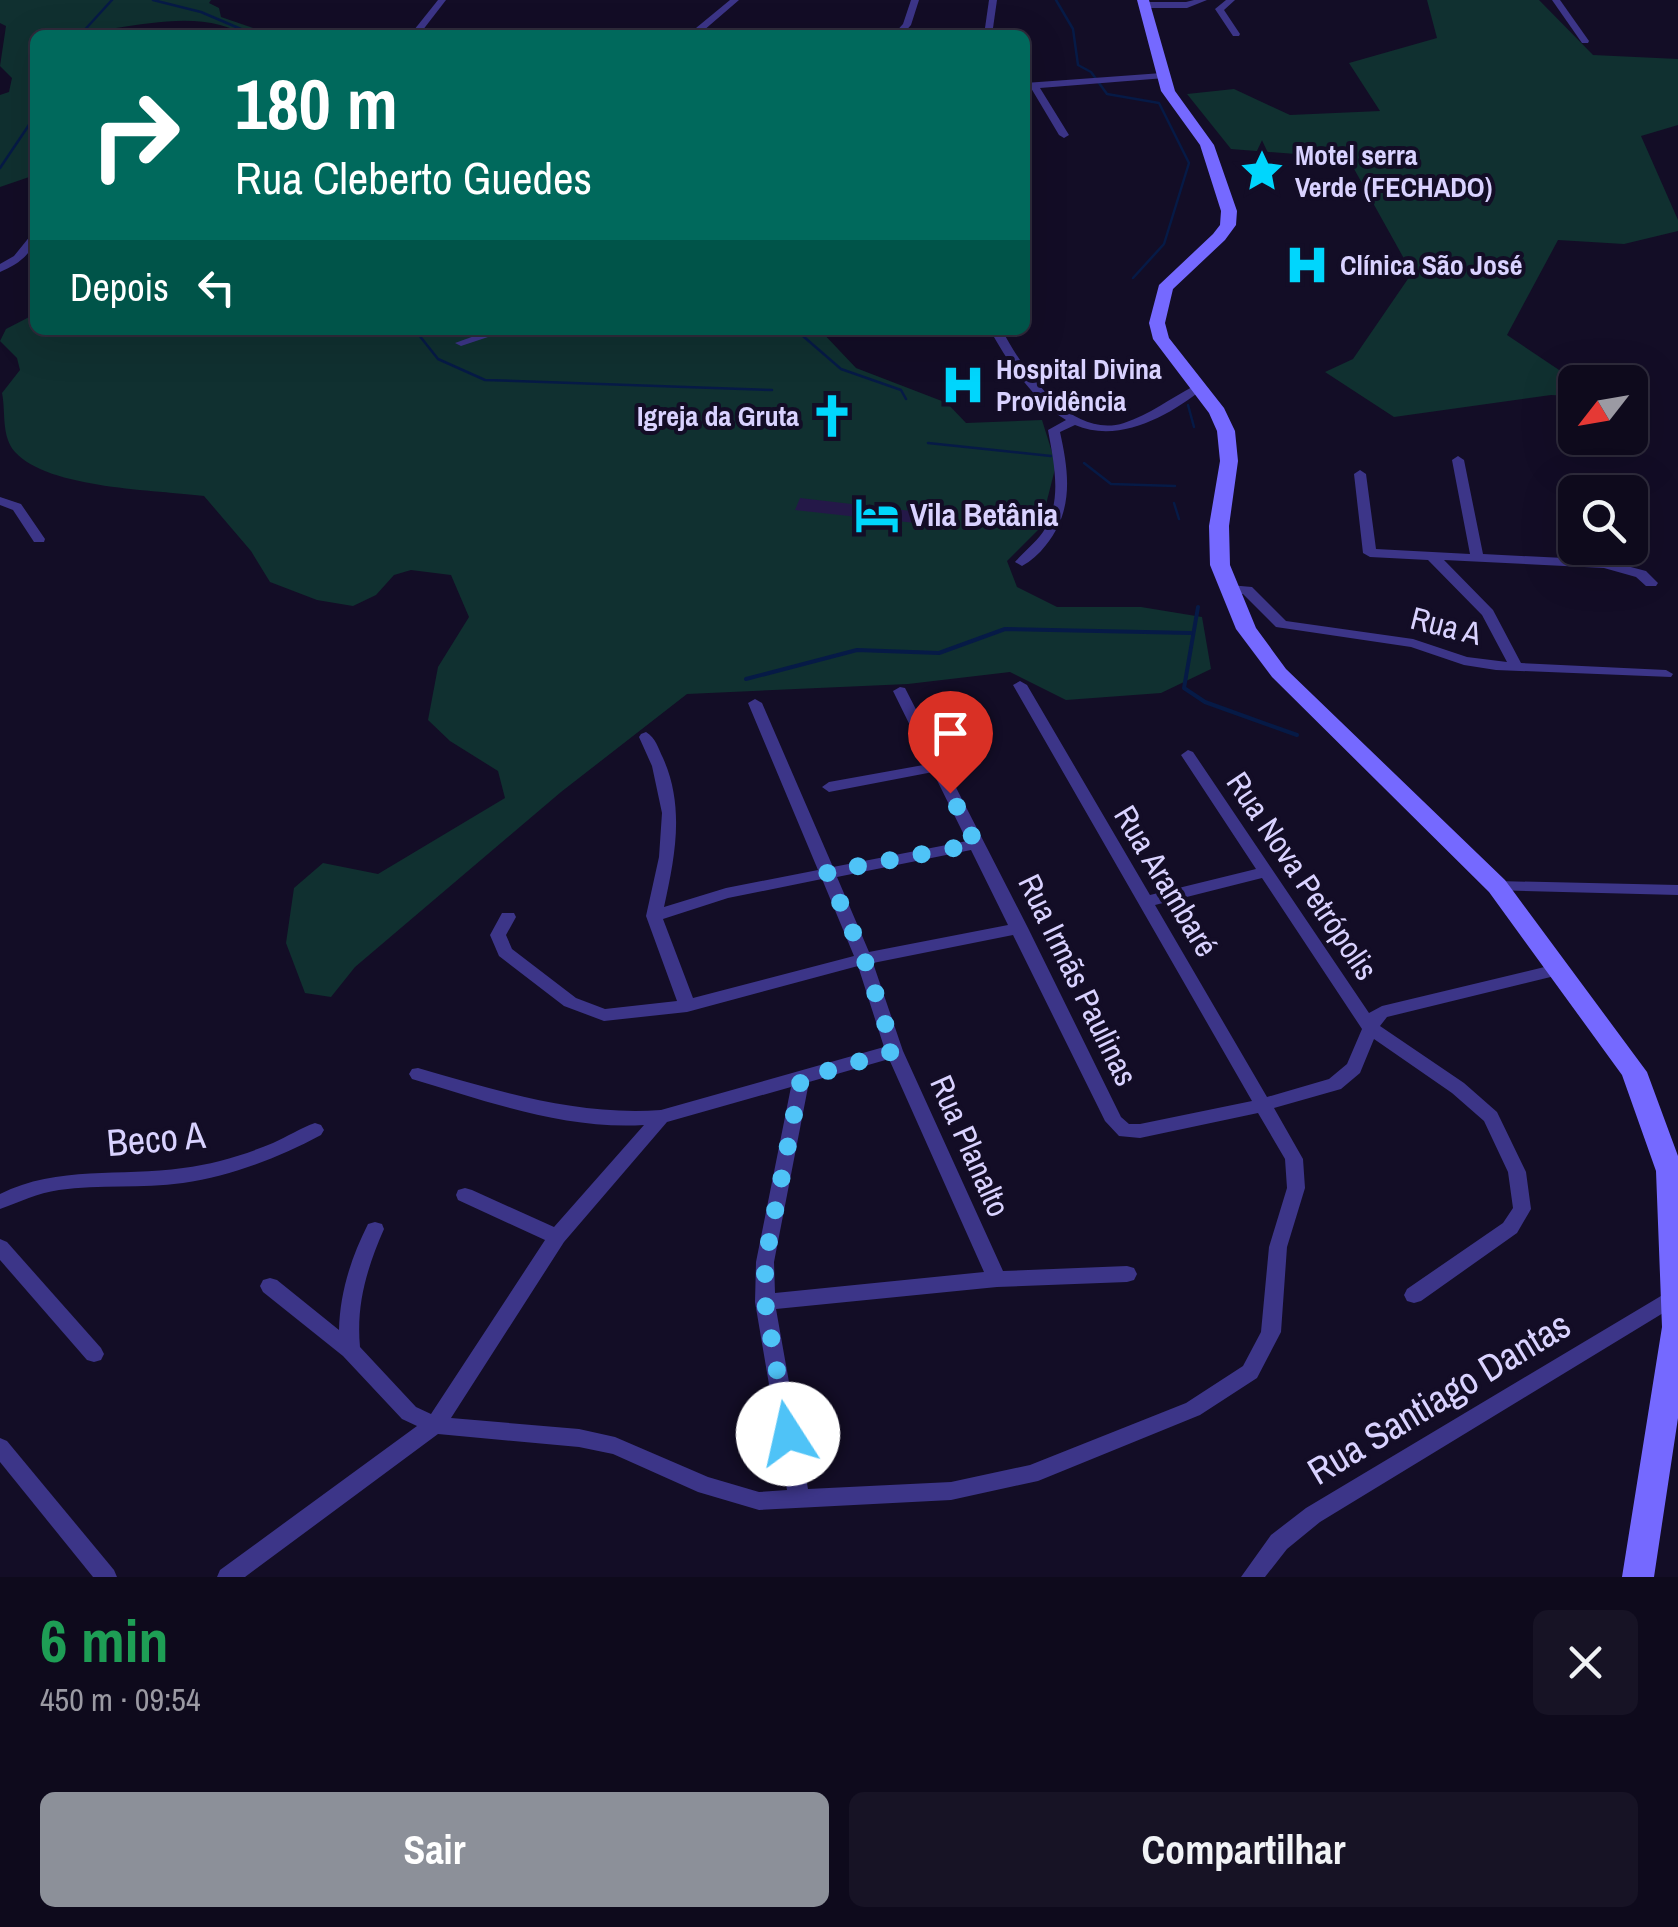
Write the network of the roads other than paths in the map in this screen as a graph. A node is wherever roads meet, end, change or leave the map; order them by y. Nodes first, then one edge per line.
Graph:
1 (442, 0) edge
2 (735, 0) edge
3 (915, 0) edge
4 (992, 0) edge
5 (1203, 0) edge
6 (1231, 0) edge
7 (1556, 0) edge
8 (1143, 2) edge
9 (418, 30) edge
10 (699, 30) edge
11 (902, 30) edge
12 (989, 30) edge
13 (1236, 34) dead end
14 (1584, 41) dead end
15 (1162, 76) junction
16 (1030, 85) edge
17 (1064, 135) dead end
18 (30, 244) edge
19 (0, 269) edge
20 (487, 335) edge
21 (998, 335) edge
22 (461, 343) dead end
23 (1198, 388) junction
24 (1074, 421) junction
25 (1458, 460) dead end
26 (1360, 474) dead end
27 (0, 501) edge
28 (39, 539) dead end
29 (1432, 556) junction
30 (1477, 558) junction
31 (1558, 561) edge
32 (1022, 562) dead end
33 (1612, 565) edge
34 (1652, 584) dead end
35 (1229, 589) junction
36 (1516, 668) junction
37 (1666, 674) dead end
38 (1020, 685) dead end
39 (900, 691) dead end
40 (755, 703) dead end
41 (646, 737) dead end
42 (1188, 756) dead end
43 (937, 767) junction
44 (830, 787) dead end
45 (976, 844) junction
46 (827, 872) junction
47 (1267, 872) junction
48 (1497, 886) junction
49 (1678, 890) edge
50 (1148, 901) junction
51 (654, 916) junction
52 (508, 917) dead end
53 (1020, 928) junction
54 (864, 958) junction
55 (1561, 969) junction
56 (687, 1006) junction
57 (1370, 1028) junction
58 (894, 1051) junction
59 (418, 1074) dead end
60 (801, 1079) junction
61 (1263, 1105) junction
62 (661, 1117) junction
63 (314, 1130) dead end
64 (465, 1195) dead end
65 (0, 1202) edge
66 (376, 1229) dead end
67 (556, 1237) junction
68 (0, 1247) edge
69 (1127, 1274) dead end
70 (996, 1278) junction
71 (270, 1286) dead end
72 (1676, 1294) edge
73 (1414, 1295) dead end
74 (765, 1302) junction
75 (350, 1350) junction
76 (94, 1354) dead end
77 (434, 1425) junction
78 (0, 1449) edge
79 (800, 1500) junction
80 (106, 1577) edge
81 (228, 1577) edge
82 (1252, 1577) edge
83 (1638, 1577) edge

1 - 9 street
2 - 10 street
3 - 11 street
4 - 12 street
5 - 8 street
6 - 13 street
7 - 14 street
8 - 15 main road
15 - 16 street
15 - 23 main road
16 - 17 street
18 - 19 street
20 - 22 street
21 - 24 street
23 - 24 street
23 - 35 main road
24 - 32 street
25 - 30 street
26 - 29 street
27 - 28 street
29 - 30 street
29 - 36 street
30 - 31 street
33 - 34 street
35 - 36 street, Rua A
35 - 48 main road
36 - 37 street, Rua A
38 - 50 street, Rua Arambaré
39 - 43 street, Rua Irmãs Paulinas
40 - 46 street, Rua Planalto
41 - 51 street
42 - 47 street, Rua Nova Petrópolis
43 - 44 street
43 - 45 street, Rua Irmãs Paulinas
45 - 46 street
45 - 53 street, Rua Irmãs Paulinas
46 - 51 street
46 - 54 street, Rua Planalto
47 - 50 street
47 - 57 street, Rua Nova Petrópolis
48 - 49 street
48 - 55 main road
50 - 61 street, Rua Arambaré
51 - 56 street
52 - 56 street
53 - 54 street
53 - 61 street, Rua Irmãs Paulinas
54 - 56 street
54 - 58 street, Rua Planalto
55 - 57 street
55 - 72 main road
57 - 61 street
57 - 73 street
58 - 60 street
58 - 70 street, Rua Planalto
59 - 62 street
60 - 62 street
60 - 74 street
61 - 79 street, Rua Arambaré
62 - 67 street
63 - 65 street, Beco A
64 - 67 street
66 - 75 street
67 - 77 street
68 - 76 street
69 - 70 street
70 - 74 street
71 - 75 street
72 - 82 street, Rua Santiago Dantas
72 - 83 main road
74 - 79 street
75 - 77 street
77 - 79 street, Rua Arambaré
77 - 81 street
78 - 80 street

